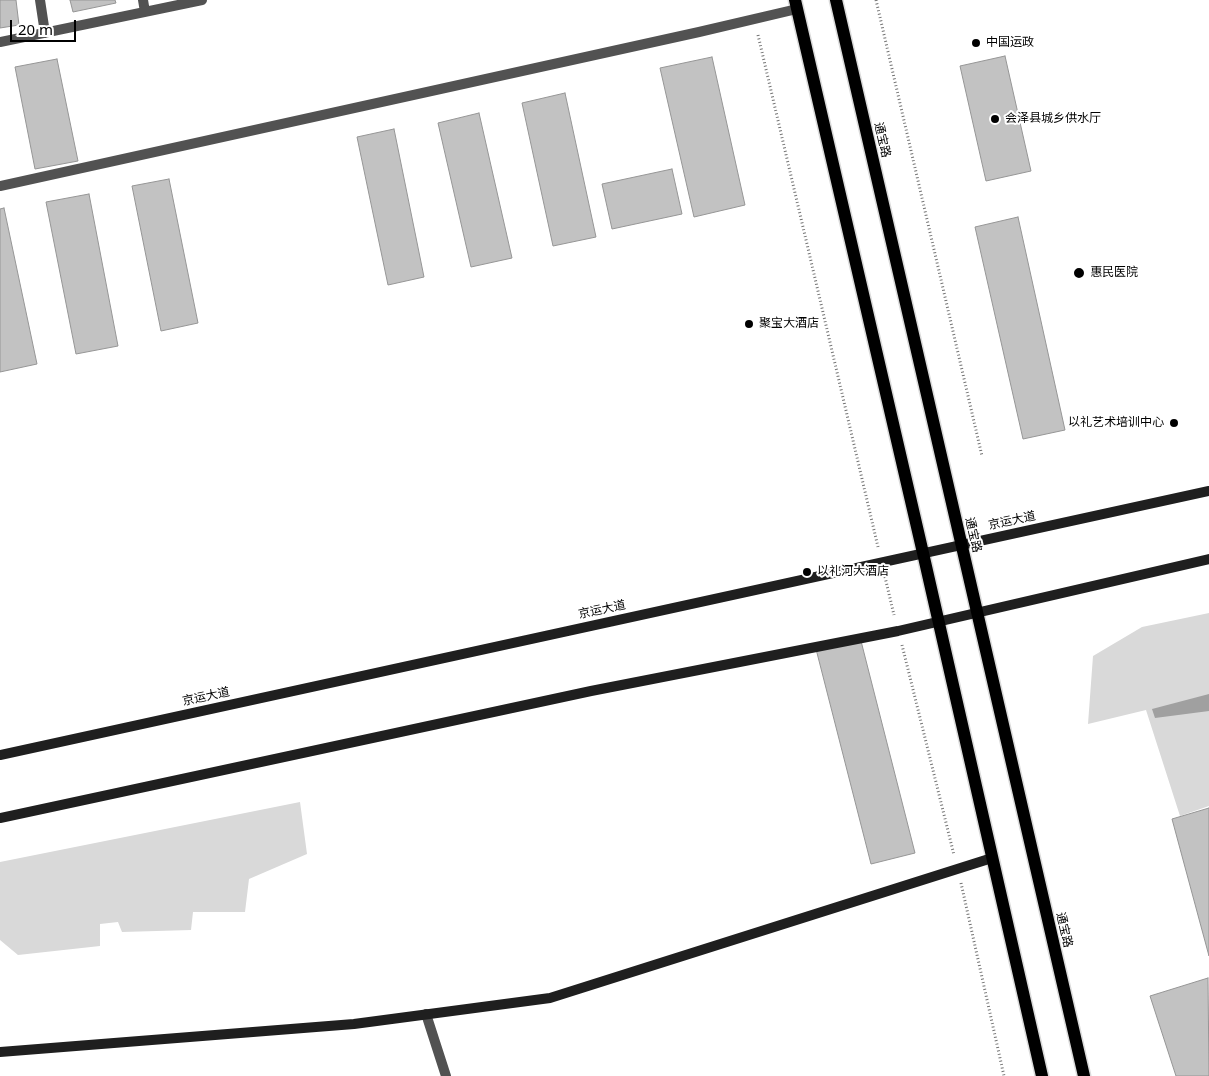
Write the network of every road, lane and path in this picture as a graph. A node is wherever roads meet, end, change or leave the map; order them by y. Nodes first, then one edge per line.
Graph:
1 (40, 0) edge
2 (143, 0) edge
3 (202, 0) edge
4 (836, 0) edge
5 (876, 0) edge
6 (796, 4) edge
7 (145, 12) junction
8 (754, 18) junction
9 (46, 33) junction
10 (0, 42) edge
11 (0, 186) edge
12 (982, 456) dead end
13 (1209, 490) edge
14 (961, 545) junction
15 (923, 553) junction
16 (1209, 559) edge
17 (882, 562) junction
18 (977, 613) junction
19 (939, 622) junction
20 (898, 631) junction
21 (0, 755) edge
22 (0, 818) edge
23 (992, 858) junction
24 (957, 869) junction
25 (426, 1014) junction
26 (0, 1052) edge
27 (446, 1076) edge
28 (1004, 1076) edge
29 (1042, 1076) edge
30 (1084, 1076) edge

1 - 9 street
2 - 7 street
3 - 7 street
4 - 14 main road, 通宝路
5 - 12 path
6 - 8 street
6 - 15 main road
7 - 9 street
8 - 11 street
8 - 17 path
9 - 10 street
13 - 14 main road, 京运大道
14 - 15 main road, 京运大道
14 - 18 main road, 通宝路
15 - 17 main road, 京运大道
15 - 19 main road
16 - 18 main road
17 - 20 path
17 - 21 main road, 京运大道
18 - 19 main road
18 - 30 main road, 通宝路
19 - 20 main road
19 - 23 main road
20 - 22 main road
20 - 24 path
23 - 24 main road
23 - 29 main road
24 - 25 main road
24 - 28 path
25 - 26 main road
25 - 27 street

